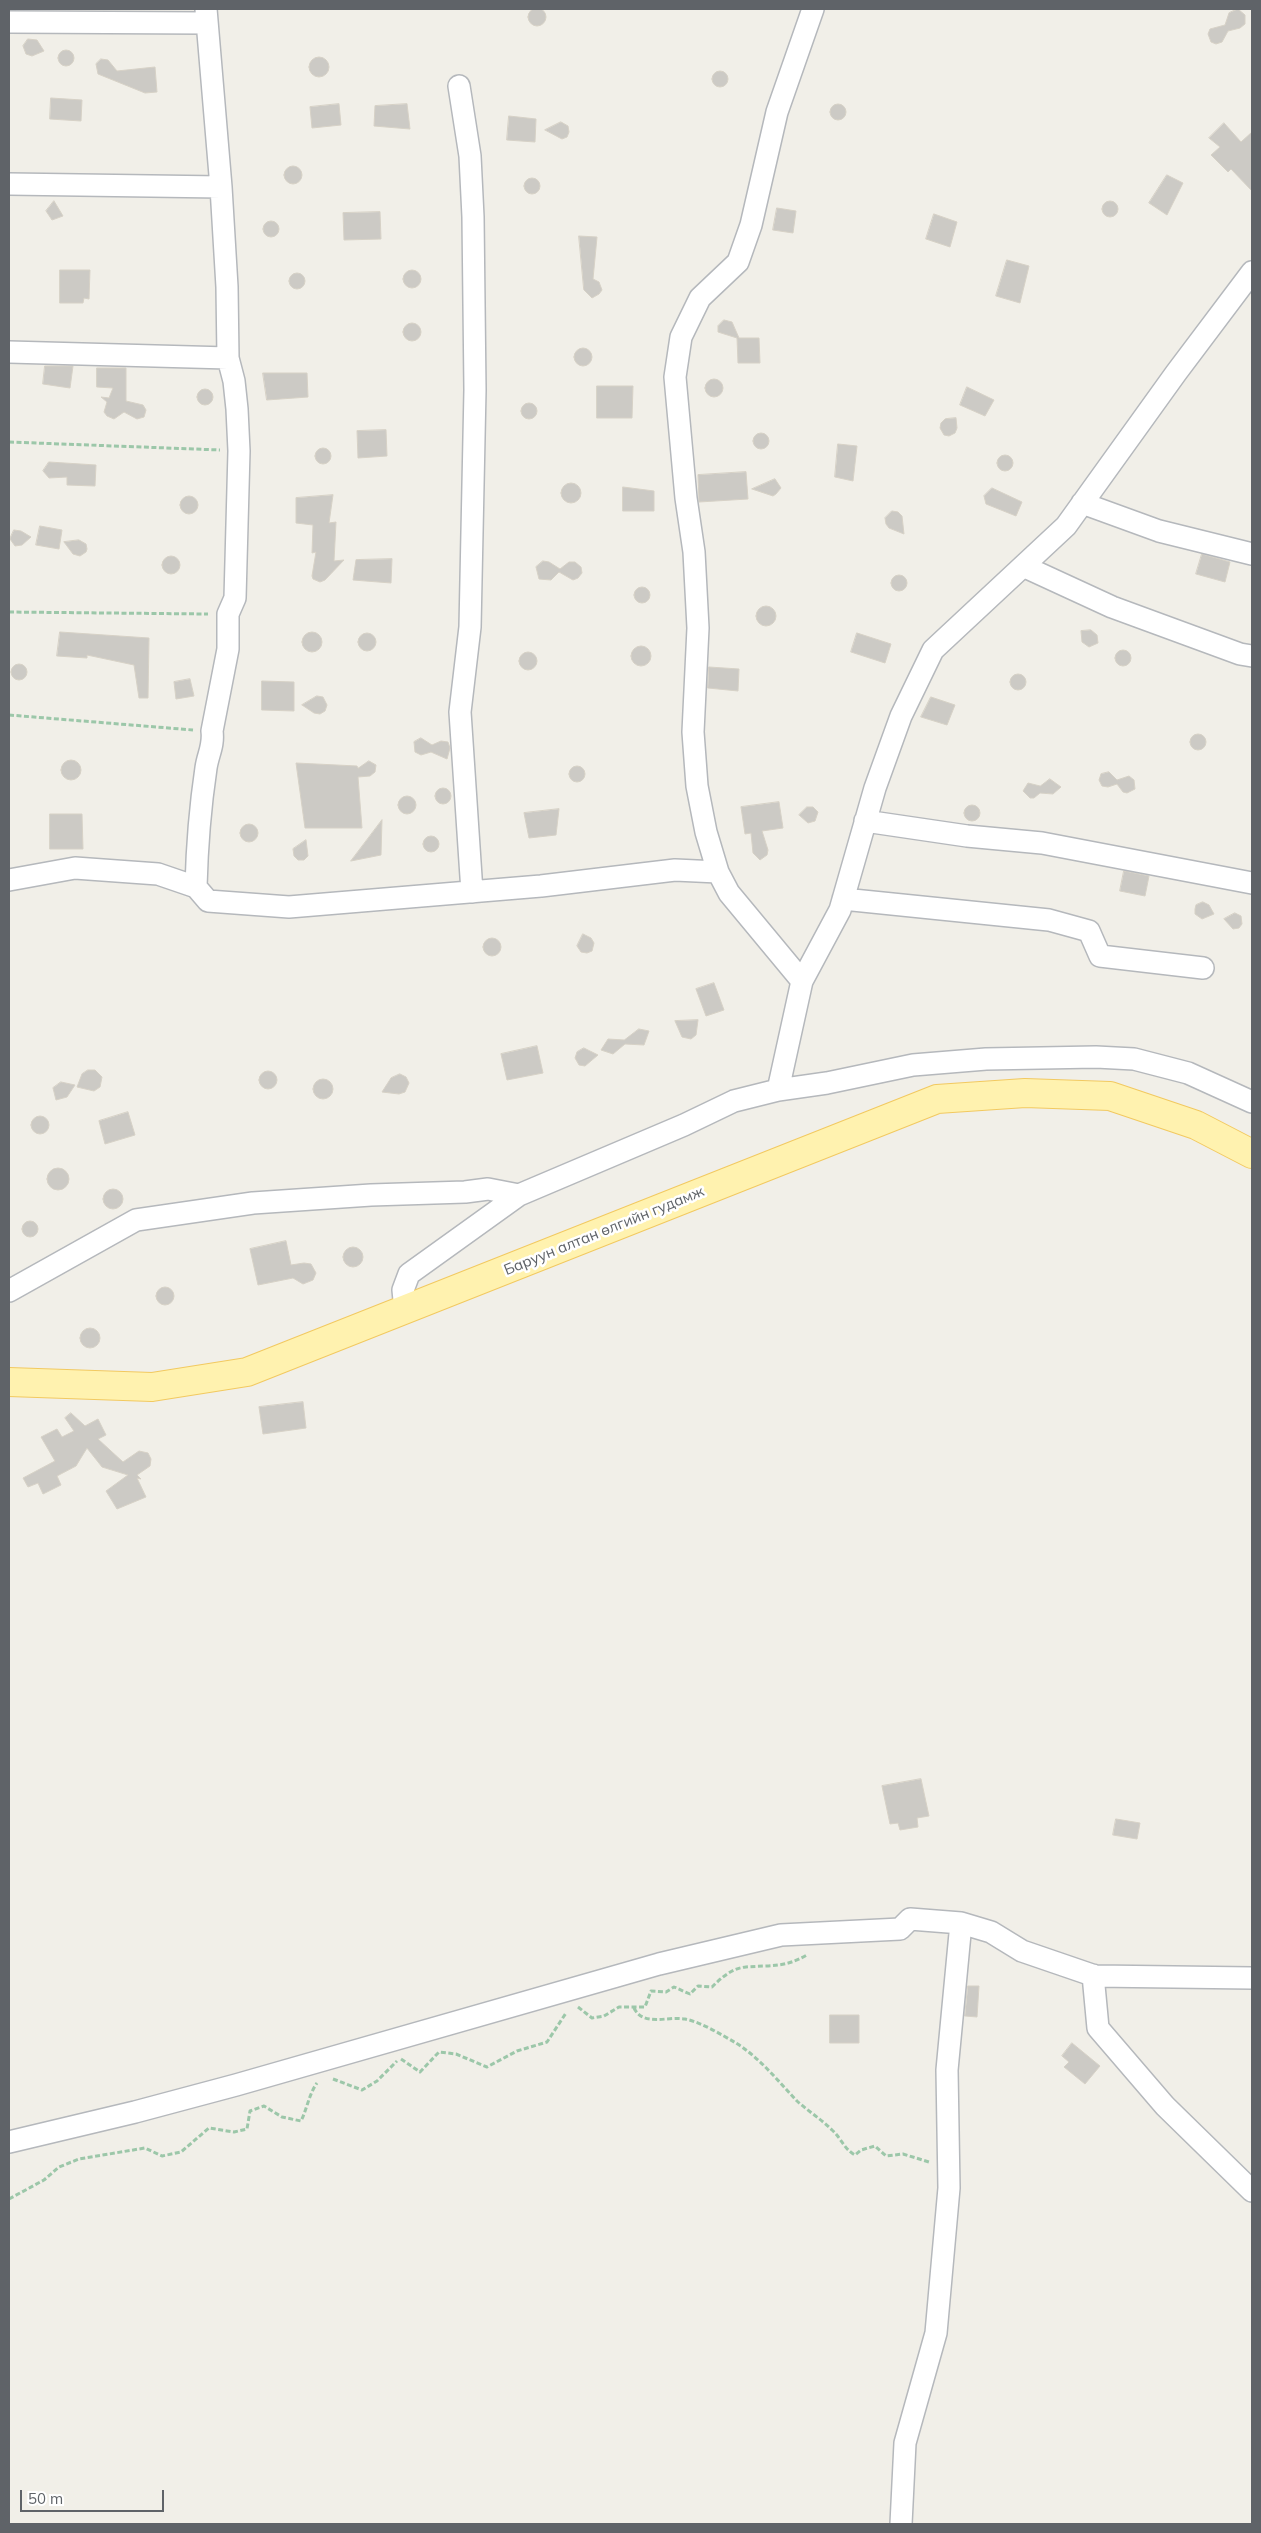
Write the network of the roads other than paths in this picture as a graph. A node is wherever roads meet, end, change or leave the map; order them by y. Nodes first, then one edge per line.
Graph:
1 (813, 9) edge
2 (206, 16) edge
3 (9, 22) edge
4 (459, 86) dead end
5 (9, 184) edge
6 (221, 187) junction
7 (1252, 272) edge
8 (9, 352) edge
9 (228, 358) junction
10 (1082, 503) junction
11 (1252, 554) edge
12 (1023, 566) junction
13 (1252, 656) edge
14 (865, 821) junction
15 (718, 872) junction
16 (9, 880) edge
17 (1252, 883) edge
18 (196, 887) junction
19 (472, 892) junction
20 (843, 899) junction
21 (1203, 968) dead end
22 (802, 981) junction
23 (778, 1090) junction
24 (1252, 1102) edge
25 (1252, 1154) edge
26 (519, 1195) junction
27 (9, 1291) edge
28 (404, 1310) junction
29 (9, 1382) edge
30 (961, 1923) junction
31 (1093, 1975) junction
32 (1252, 1978) edge
33 (9, 2142) edge
34 (1252, 2191) edge
35 (901, 2524) edge

1 - 15 street
2 - 3 street
2 - 6 street
4 - 19 street
5 - 6 street
6 - 9 street
7 - 10 street
8 - 9 street
9 - 18 street
10 - 11 street
10 - 12 street
12 - 13 street
12 - 14 street
14 - 17 street
14 - 20 street
15 - 19 street
15 - 22 street
16 - 18 street
18 - 19 street
20 - 21 street
20 - 22 street
22 - 23 street
23 - 24 street
23 - 26 street
25 - 28 main road, Баруун алтан өлгийн гудамж
26 - 27 street
26 - 28 street
28 - 29 main road, Баруун алтан өлгийн гудамж
30 - 31 street
30 - 33 street
30 - 35 street
31 - 32 street
31 - 34 street

